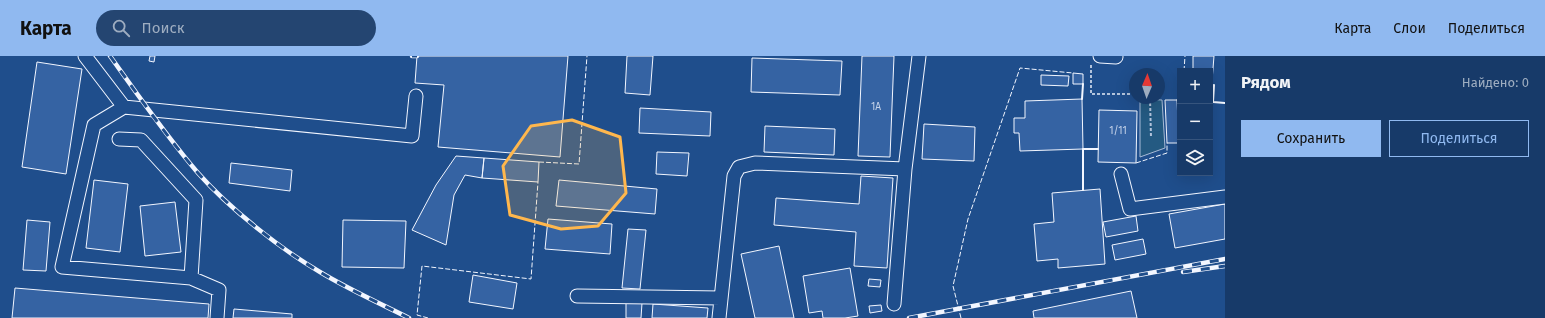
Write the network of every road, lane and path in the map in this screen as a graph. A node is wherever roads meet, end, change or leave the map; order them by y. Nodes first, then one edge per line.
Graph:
1 (85, 56) edge
2 (919, 56) edge
3 (1116, 57) edge
4 (1096, 60) edge
5 (1129, 94) edge
6 (416, 96) dead end
7 (1150, 104) edge
8 (124, 107) junction
9 (1151, 138) dead end
10 (119, 140) dead end
11 (905, 169) junction
12 (1120, 174) dead end
13 (1225, 197) edge
14 (190, 278) junction
15 (576, 296) dead end
16 (721, 298) junction
17 (894, 304) dead end
18 (217, 318) edge
19 (719, 318) edge

1 - 8 lane
2 - 11 lane
3 - 4 lane
4 - 5 path
6 - 8 lane
7 - 9 path
8 - 14 lane
10 - 14 lane
11 - 16 lane
11 - 17 lane
12 - 13 lane
14 - 18 lane
15 - 16 lane
16 - 19 lane

